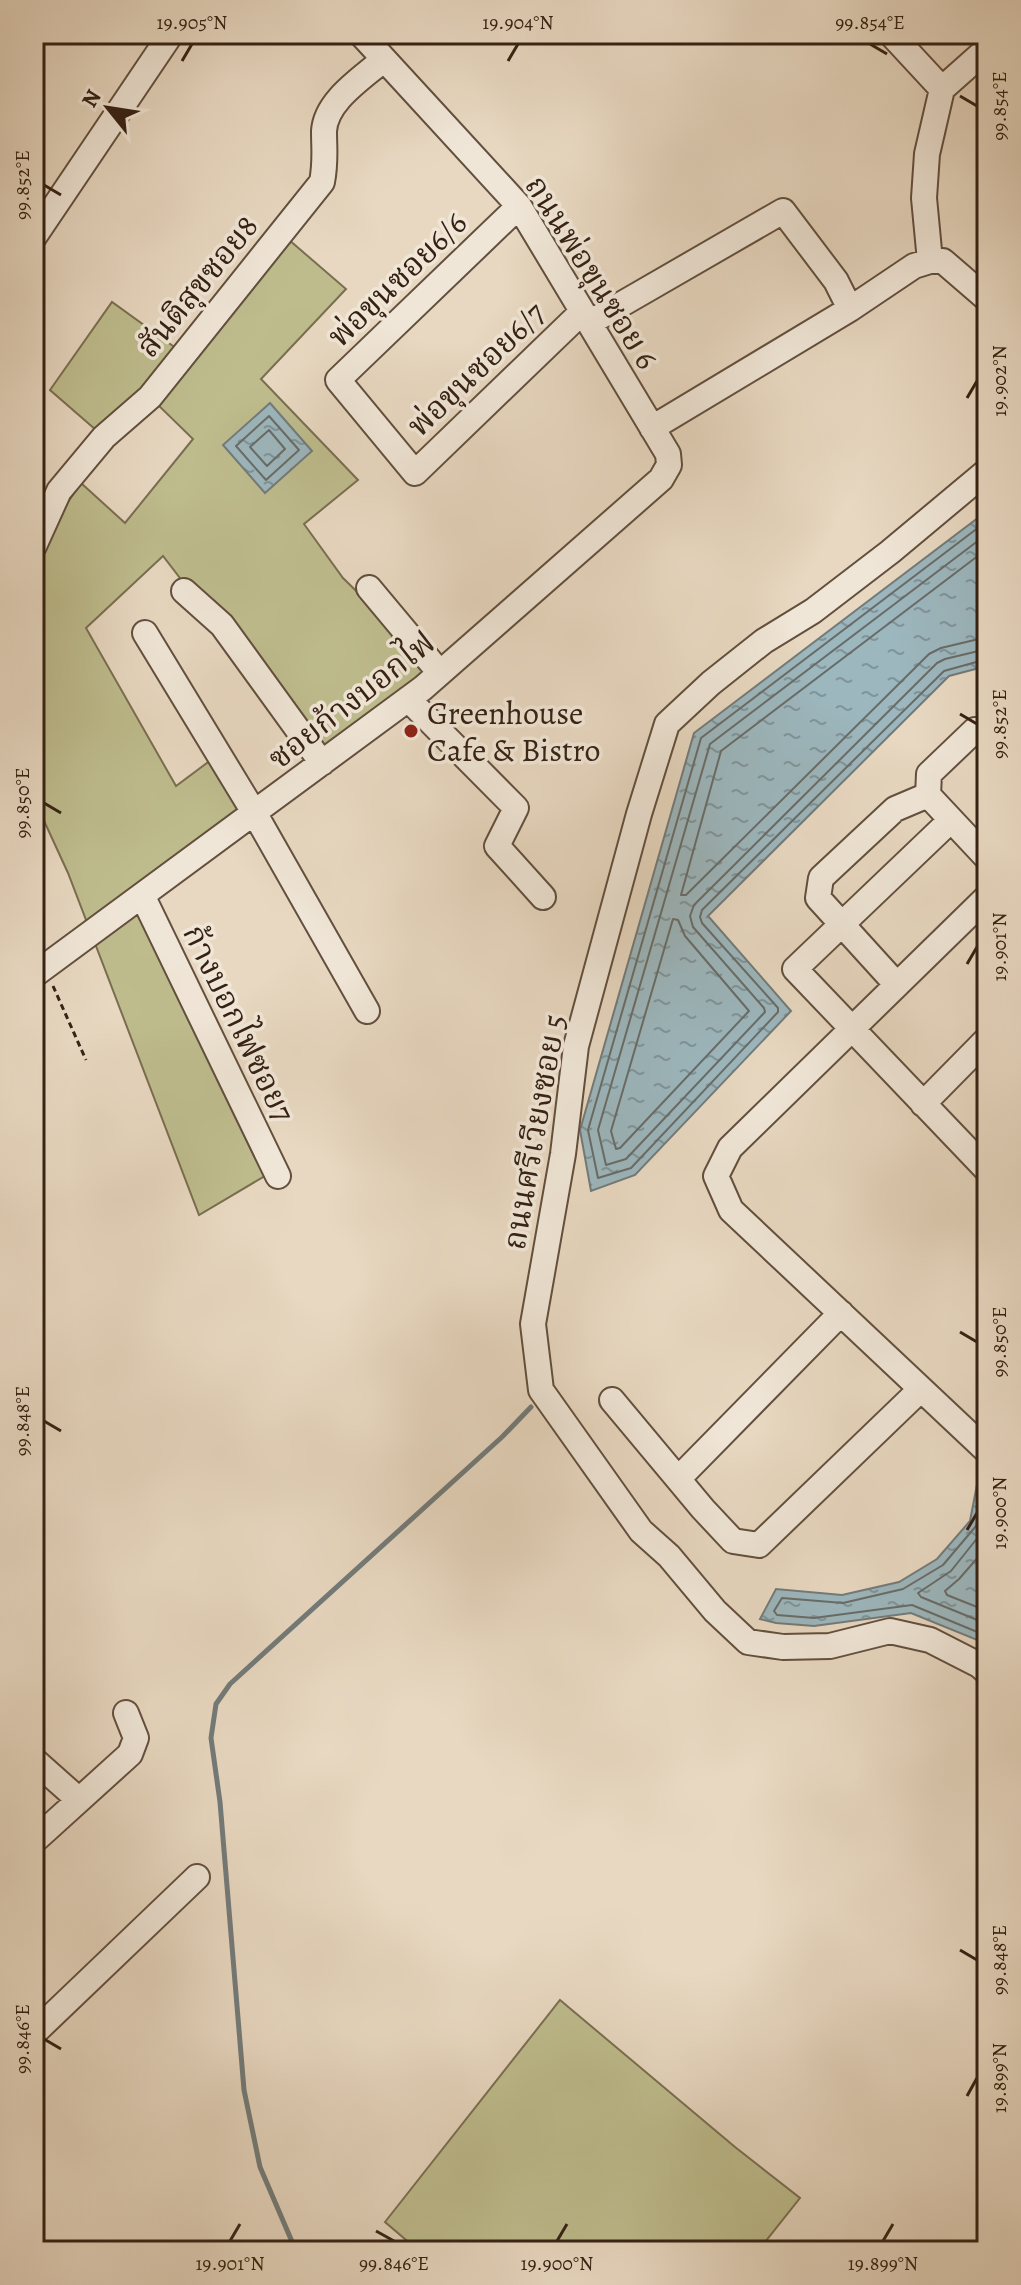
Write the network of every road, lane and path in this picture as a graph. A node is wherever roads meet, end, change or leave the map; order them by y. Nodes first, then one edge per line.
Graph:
1 (171, 34) edge
2 (361, 34) edge
3 (891, 34) edge
4 (987, 49) edge
5 (384, 59) junction
6 (942, 89) junction
7 (519, 206) junction
8 (34, 237) edge
9 (930, 261) junction
10 (987, 299) edge
11 (850, 309) junction
12 (585, 318) junction
13 (657, 437) junction
14 (987, 471) edge
15 (415, 473) joint
16 (34, 546) edge
17 (369, 588) dead end
18 (184, 591) dead end
19 (145, 633) dead end
20 (440, 673) junction
21 (408, 699) junction
22 (987, 732) edge
23 (322, 763) junction
24 (928, 795) junction
25 (255, 814) junction
26 (951, 820) junction
27 (987, 858) edge
28 (143, 897) junction
29 (543, 897) dead end
30 (987, 897) edge
31 (841, 925) junction
32 (34, 945) edge
33 (39, 971) edge
34 (897, 985) junction
35 (367, 1011) dead end
36 (852, 1030) junction
37 (987, 1039) edge
38 (86, 1060) dead end
39 (923, 1104) junction
40 (987, 1170) edge
41 (278, 1176) dead end
42 (841, 1313) junction
43 (921, 1389) junction
44 (612, 1400) dead end
45 (987, 1451) edge
46 (679, 1478) junction
47 (987, 1672) edge
48 (126, 1713) dead end
49 (34, 1760) edge
50 (79, 1800) junction
51 (34, 1841) edge
52 (197, 1877) dead end
53 (34, 2033) edge

1 - 8 street
2 - 5 street, ถนนพ่อขุนซอย 6
3 - 6 street
4 - 6 street
5 - 7 street, ถนนพ่อขุนซอย 6
5 - 16 street, สันติสุขซอย8
6 - 9 street
7 - 12 street, ถนนพ่อขุนซอย 6
7 - 15 street, พ่อขุนซอย6/6
9 - 10 street
9 - 11 street
11 - 12 street, พ่อขุนซอย6/7
11 - 13 street
12 - 13 street, ถนนพ่อขุนซอย 6
12 - 15 street, พ่อขุนซอย6/7
13 - 20 street, ซอยก้างบอกไฟ
14 - 47 street, ถนนศรีเวียงซอย 5
17 - 20 street
18 - 23 street
19 - 25 street
20 - 21 street, ซอยก้างบอกไฟ
21 - 23 street, ซอยก้างบอกไฟ
21 - 29 street
22 - 24 street
23 - 25 street, ซอยก้างบอกไฟ
24 - 26 street
24 - 31 street
25 - 28 street, ซอยก้างบอกไฟ
25 - 35 street
26 - 27 street
26 - 31 street
28 - 33 street, ซอยก้างบอกไฟ
28 - 41 street, ก้างบอกไฟซอย7
30 - 34 street
31 - 34 street
31 - 36 street
32 - 33 street
33 - 38 path
34 - 36 street
36 - 39 street
36 - 42 street
37 - 39 street
39 - 40 street
42 - 43 street
42 - 46 street
43 - 45 street
43 - 46 street
44 - 46 street
48 - 50 street
49 - 50 street
50 - 51 street
52 - 53 street

